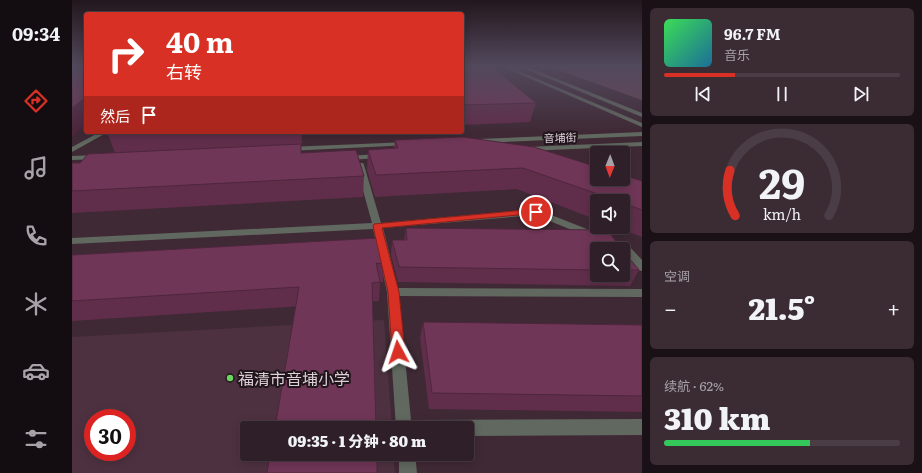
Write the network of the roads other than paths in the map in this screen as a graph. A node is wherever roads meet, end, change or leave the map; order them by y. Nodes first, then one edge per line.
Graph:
1 (555, 88) edge
2 (575, 88) edge
3 (642, 115) edge
4 (642, 125) edge
5 (101, 134) edge
6 (642, 134) edge
7 (468, 142) edge
8 (412, 144) edge
9 (642, 144) edge
10 (72, 150) edge
11 (278, 150) edge
12 (517, 150) edge
13 (387, 156) edge
14 (104, 157) edge
15 (72, 158) edge
16 (342, 158) edge
17 (358, 158) junction
18 (377, 226) junction
19 (72, 241) edge
20 (642, 267) edge
21 (394, 292) junction
22 (642, 294) edge
23 (403, 421) edge
24 (642, 427) edge
25 (474, 428) edge
26 (407, 461) edge
27 (408, 473) edge

1 - 4 street
2 - 3 street
5 - 10 street
6 - 7 street, 音埔街
8 - 11 street
9 - 12 street, 音埔街
13 - 17 street
14 - 15 street
16 - 17 street
17 - 18 street
18 - 19 street
18 - 20 street
18 - 21 street
21 - 22 street
21 - 23 street
24 - 25 street
26 - 27 street

